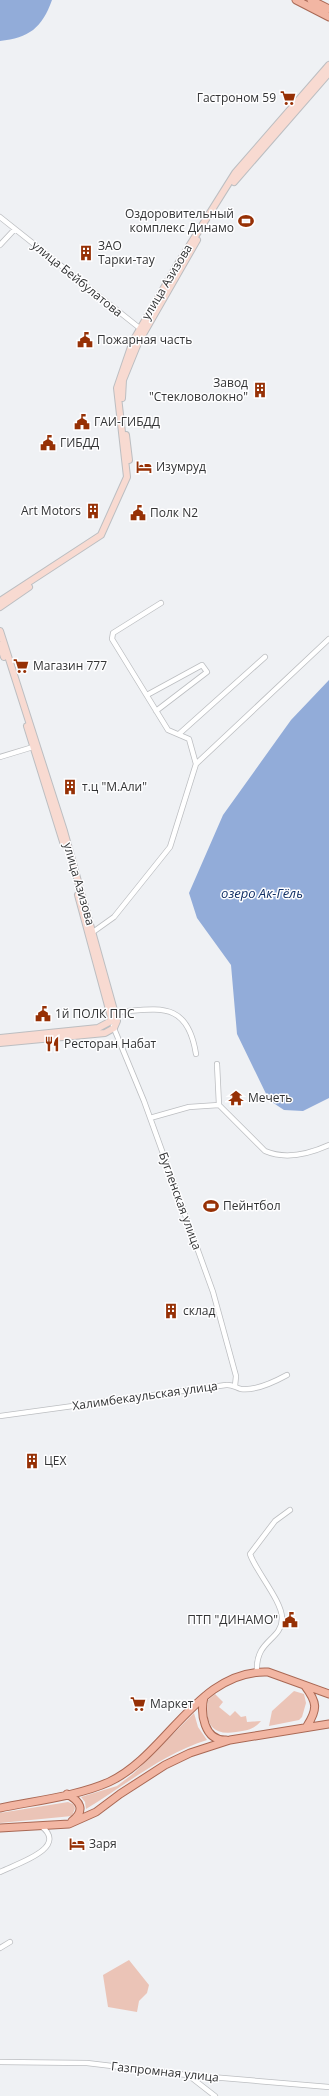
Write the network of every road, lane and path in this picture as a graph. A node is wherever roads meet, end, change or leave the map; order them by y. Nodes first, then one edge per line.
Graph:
1 (296, 0) edge
2 (311, 0) edge
3 (329, 9) edge
4 (329, 17) edge
5 (329, 65) edge
6 (329, 73) edge
7 (0, 217) edge
8 (14, 230) junction
9 (0, 246) edge
10 (142, 330) junction
11 (0, 601) edge
12 (161, 603) dead end
13 (0, 606) edge
14 (0, 631) edge
15 (329, 639) edge
16 (0, 645) edge
17 (265, 657) dead end
18 (147, 695) junction
19 (156, 711) junction
20 (179, 734) junction
21 (33, 747) junction
22 (0, 757) edge
23 (196, 764) junction
24 (93, 932) junction
25 (112, 1012) junction
26 (111, 1021) junction
27 (114, 1028) junction
28 (0, 1038) edge
29 (0, 1044) edge
30 (196, 1054) dead end
31 (217, 1064) dead end
32 (219, 1105) junction
33 (150, 1118) junction
34 (329, 1145) edge
35 (287, 1374) dead end
36 (235, 1386) junction
37 (0, 1416) edge
38 (290, 1510) dead end
39 (257, 1672) junction
40 (304, 1685) junction
41 (329, 1694) edge
42 (204, 1697) junction
43 (329, 1724) edge
44 (307, 1726) junction
45 (230, 1740) junction
46 (67, 1794) junction
47 (0, 1808) edge
48 (69, 1824) junction
49 (41, 1826) junction
50 (2, 1828) edge
51 (0, 1872) edge
52 (10, 1942) dead end
53 (0, 1948) edge
54 (0, 2062) edge
55 (187, 2074) junction
56 (329, 2087) edge
57 (215, 2096) edge

1 - 4 main road
2 - 3 main road
5 - 10 main road, улица Азизова
6 - 10 main road, улица Азизова
7 - 8 street, улица Бейбулатова
8 - 9 street
8 - 10 street, улица Бейбулатова
10 - 11 main road, улица Азизова
10 - 13 main road, улица Азизова
12 - 18 street
14 - 24 main road, улица Азизова
15 - 23 street
16 - 21 main road, улица Азизова
17 - 20 street
18 - 19 street
18 - 19 street
19 - 20 street
20 - 23 street
21 - 22 street
21 - 25 main road, улица Азизова
23 - 24 street
24 - 25 main road, улица Азизова
25 - 26 main road, улица Азизова
25 - 27 main road, улица Азизова
25 - 30 street
26 - 27 street, Бугленская улица
26 - 28 main road
27 - 29 main road
27 - 33 street, Бугленская улица
31 - 32 street
32 - 33 street
32 - 34 street
33 - 36 street, Бугленская улица
35 - 36 street, Халимбекаульская улица
36 - 37 street, Халимбекаульская улица
38 - 39 street
39 - 40 main road
39 - 42 main road
40 - 41 main road
40 - 44 main road
42 - 45 main road
42 - 46 main road
43 - 44 main road
44 - 45 main road
45 - 48 main road
46 - 47 main road
46 - 48 main road
48 - 49 main road
49 - 50 main road
49 - 51 street
52 - 53 street
54 - 55 street, Газпромная улица
55 - 56 street, Газпромная улица
55 - 57 street

